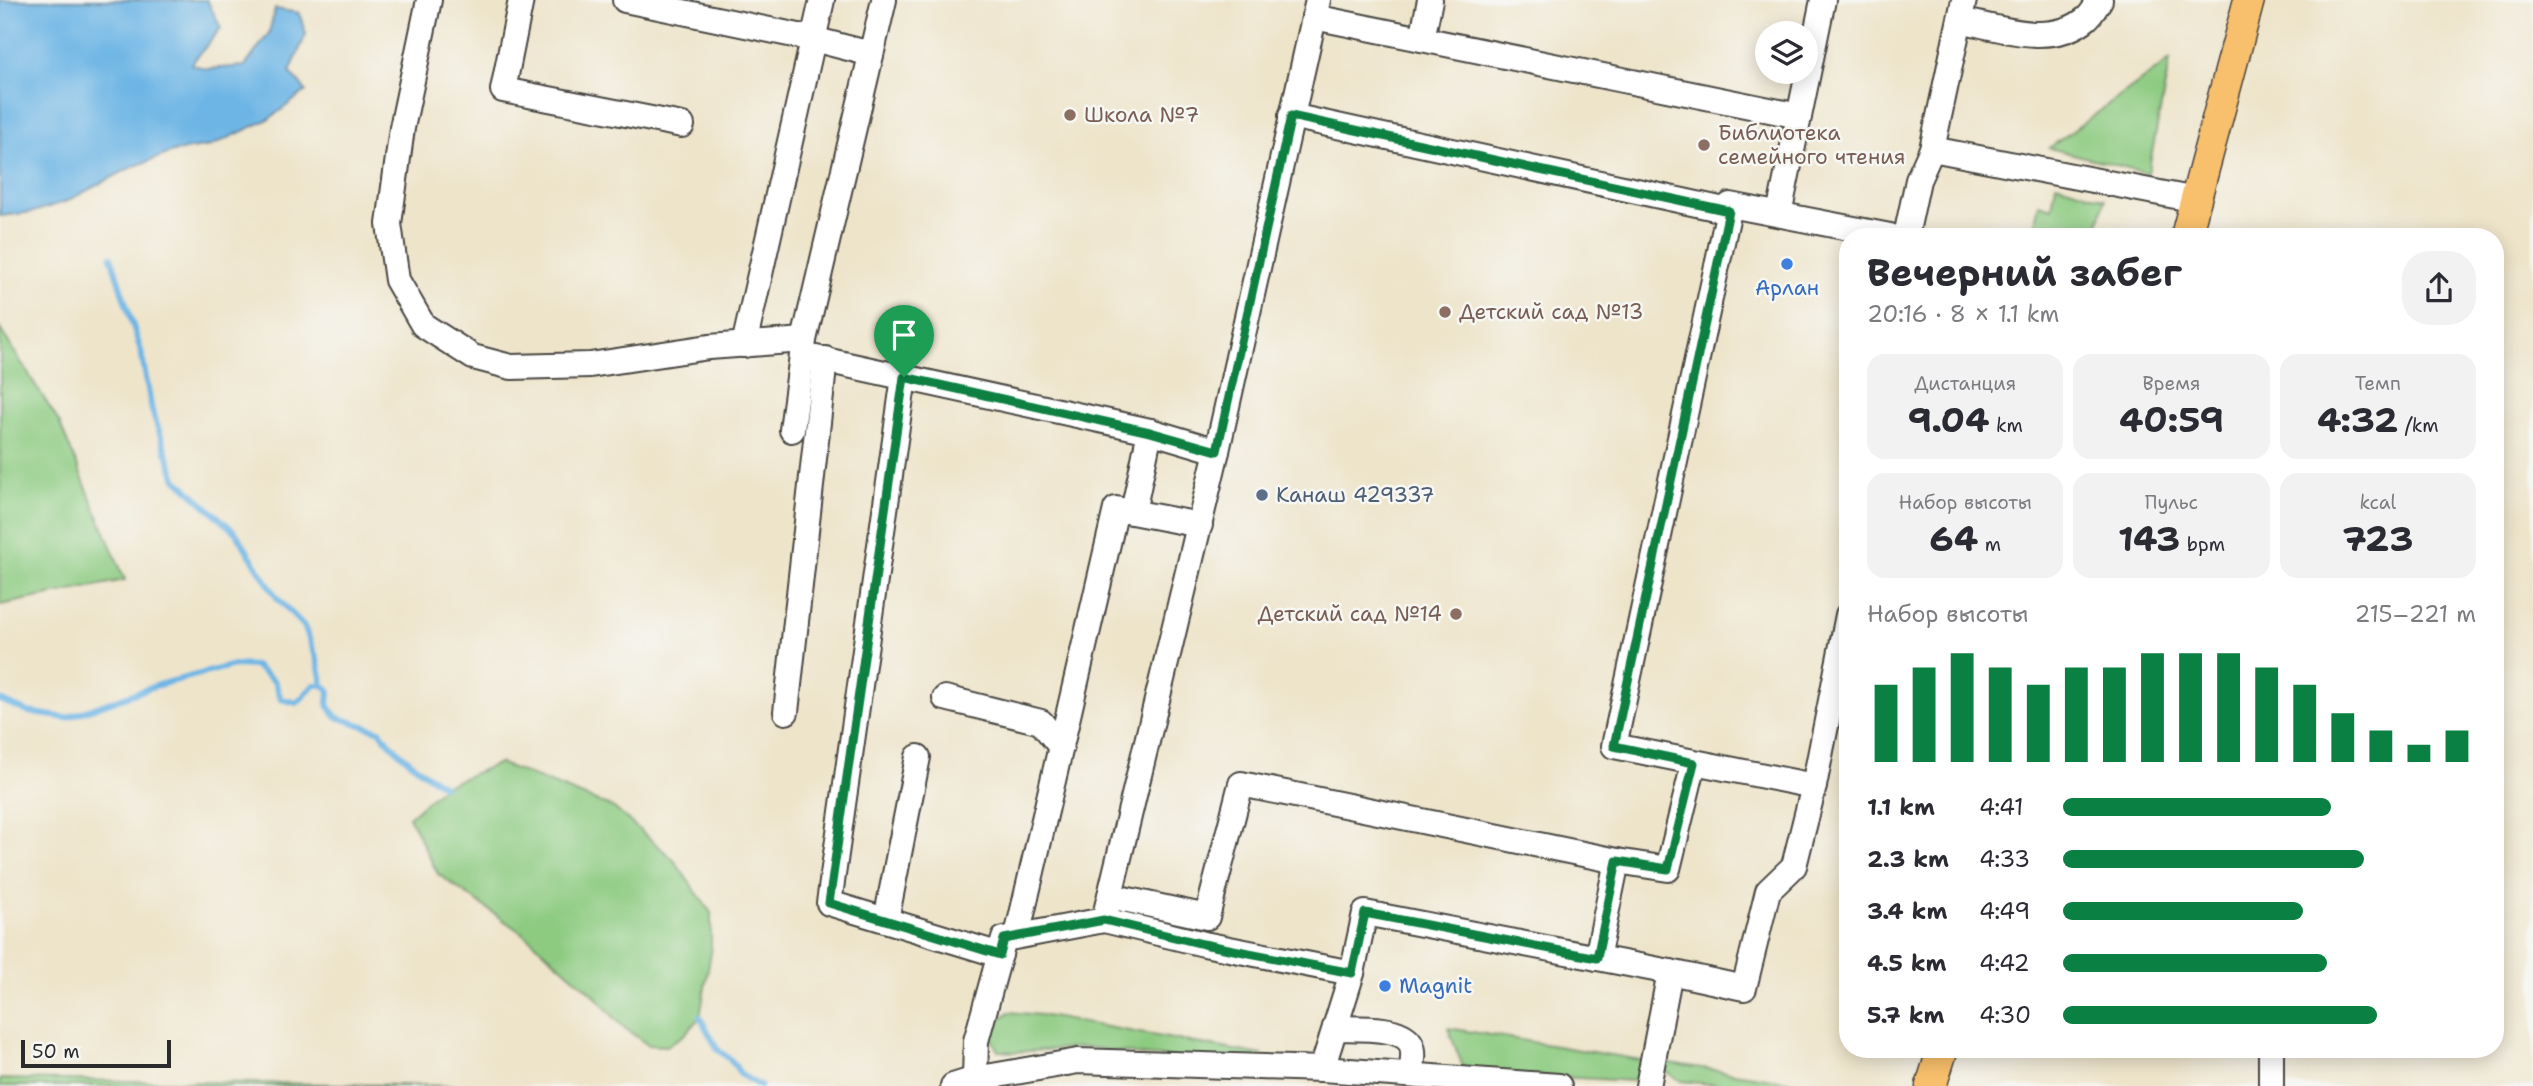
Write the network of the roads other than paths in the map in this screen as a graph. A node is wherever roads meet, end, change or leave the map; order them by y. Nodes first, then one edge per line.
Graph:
1 (429, 0) edge
2 (521, 0) edge
3 (625, 0) edge
4 (822, 0) edge
5 (884, 0) edge
6 (1430, 0) edge
7 (1823, 0) edge
8 (2100, 0) edge
9 (2249, 0) edge
10 (1316, 8) edge
11 (1962, 10) edge
12 (813, 39) junction
13 (1422, 39) junction
14 (871, 54) junction
15 (1291, 116) junction
16 (1799, 116) junction
17 (682, 125) dead end
18 (1932, 149) junction
19 (2196, 200) junction
20 (1729, 211) junction
21 (1779, 215) junction
22 (1848, 228) edge
23 (1908, 228) edge
24 (2188, 228) edge
25 (744, 345) junction
26 (810, 352) junction
27 (904, 377) junction
28 (792, 430) dead end
29 (1150, 432) junction
30 (1217, 451) junction
31 (1133, 512) junction
32 (1200, 525) junction
33 (1839, 660) edge
34 (945, 698) dead end
35 (786, 712) dead end
36 (1061, 747) junction
37 (918, 757) dead end
38 (1694, 763) junction
39 (1814, 786) junction
40 (1617, 861) junction
41 (1110, 896) junction
42 (887, 920) junction
43 (1104, 920) junction
44 (1017, 936) junction
45 (1000, 955) junction
46 (1597, 958) junction
47 (1670, 972) junction
48 (1352, 973) junction
49 (1335, 1028) junction
50 (1940, 1058) edge
51 (2271, 1058) edge
52 (1322, 1069) junction
53 (1410, 1075) junction
54 (964, 1082) edge
55 (1559, 1086) edge
56 (1648, 1086) edge
57 (1931, 1086) edge
58 (2272, 1086) edge

1 - 25 street
2 - 17 street
3 - 12 street
4 - 12 street
5 - 14 street
6 - 13 street
7 - 16 street
8 - 11 street
9 - 19 main road
10 - 13 street
10 - 15 street
11 - 18 street
12 - 14 street
12 - 25 street
13 - 16 street
14 - 26 street
15 - 20 street
15 - 30 street
16 - 21 street
18 - 19 street
18 - 23 street
19 - 24 main road
20 - 21 street
20 - 38 street
21 - 22 street
25 - 26 street
26 - 27 street
26 - 28 street
26 - 35 street
27 - 29 street
27 - 42 street
29 - 30 street
29 - 31 street
30 - 32 street
31 - 32 street
31 - 36 street
32 - 41 street
33 - 39 street
34 - 36 street
36 - 44 street
37 - 42 street
38 - 39 street
38 - 40 street
39 - 47 street
40 - 41 street
40 - 46 street
41 - 43 street
42 - 45 street
43 - 44 street
43 - 48 street
44 - 45 street
45 - 54 street
46 - 47 street
46 - 48 street
47 - 56 street
48 - 49 street
49 - 52 street
49 - 53 street
50 - 57 main road
51 - 58 street
52 - 53 street
52 - 54 street
53 - 55 street

